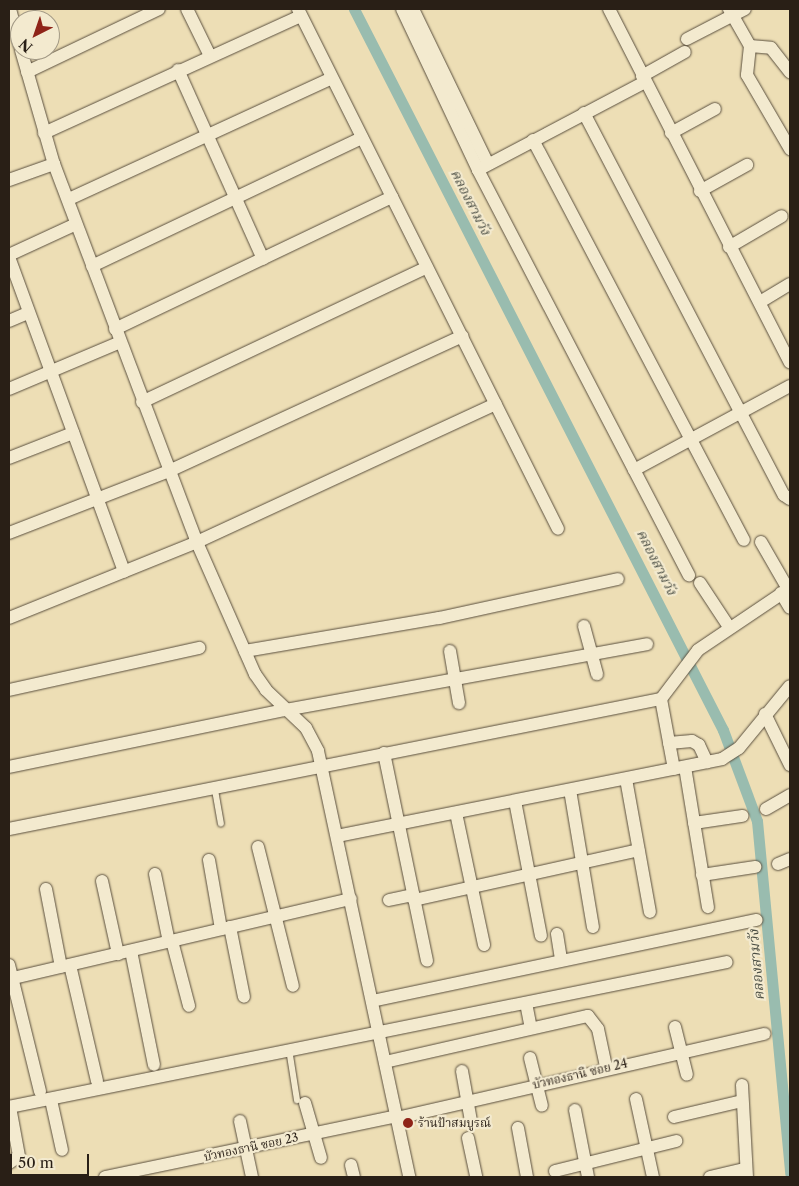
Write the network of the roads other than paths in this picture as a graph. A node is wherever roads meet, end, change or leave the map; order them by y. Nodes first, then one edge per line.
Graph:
1 (159, 9) edge
2 (187, 9) edge
3 (402, 9) edge
4 (414, 9) edge
5 (609, 9) edge
6 (745, 9) edge
7 (299, 12) edge
8 (730, 12) edge
9 (687, 39) dead end
10 (750, 46) junction
11 (685, 52) dead end
12 (210, 56) junction
13 (24, 60) edge
14 (178, 70) junction
15 (27, 72) junction
16 (790, 72) edge
17 (332, 78) junction
18 (644, 79) junction
19 (715, 109) dead end
20 (584, 113) junction
21 (44, 133) junction
22 (671, 133) junction
23 (207, 137) junction
24 (362, 138) junction
25 (533, 140) junction
26 (790, 149) edge
27 (54, 164) junction
28 (747, 165) dead end
29 (483, 167) junction
30 (9, 180) edge
31 (700, 191) junction
32 (392, 197) junction
33 (69, 199) junction
34 (235, 199) junction
35 (782, 216) dead end
36 (76, 224) junction
37 (729, 247) junction
38 (9, 256) edge
39 (263, 259) junction
40 (92, 266) junction
41 (427, 266) junction
42 (790, 284) edge
43 (760, 302) junction
44 (28, 313) junction
45 (9, 321) edge
46 (115, 329) junction
47 (462, 336) junction
48 (120, 342) junction
49 (790, 360) edge
50 (50, 373) junction
51 (790, 386) edge
52 (9, 389) edge
53 (142, 402) junction
54 (496, 404) junction
55 (740, 412) junction
56 (74, 433) junction
57 (689, 440) junction
58 (9, 458) edge
59 (634, 470) junction
60 (169, 471) junction
61 (790, 499) edge
62 (99, 500) junction
63 (558, 529) dead end
64 (9, 533) edge
65 (744, 540) dead end
66 (197, 542) junction
67 (761, 542) dead end
68 (124, 572) junction
69 (689, 575) dead end
70 (618, 579) dead end
71 (700, 583) dead end
72 (787, 590) edge
73 (790, 608) edge
74 (9, 618) edge
75 (584, 626) dead end
76 (729, 627) junction
77 (647, 644) dead end
78 (199, 648) dead end
79 (245, 650) junction
80 (450, 651) dead end
81 (593, 654) junction
82 (597, 674) dead end
83 (455, 678) junction
84 (790, 686) edge
85 (9, 690) edge
86 (662, 699) junction
87 (459, 702) dead end
88 (285, 710) junction
89 (765, 714) junction
90 (670, 743) junction
91 (384, 752) junction
92 (707, 762) junction
93 (790, 765) edge
94 (9, 767) edge
95 (322, 767) junction
96 (679, 768) junction
97 (626, 779) junction
98 (215, 790) junction
99 (570, 790) junction
100 (790, 795) edge
101 (515, 801) junction
102 (766, 809) dead end
103 (456, 813) junction
104 (742, 816) dead end
105 (222, 823) dead end
106 (694, 823) junction
107 (398, 824) junction
108 (9, 829) edge
109 (337, 836) junction
110 (258, 847) dead end
111 (639, 850) junction
112 (790, 858) edge
113 (209, 860) dead end
114 (582, 863) junction
115 (778, 864) dead end
116 (754, 867) dead end
117 (155, 874) dead end
118 (702, 875) junction
119 (529, 876) junction
120 (102, 881) dead end
121 (472, 887) junction
122 (46, 889) dead end
123 (413, 897) junction
124 (351, 899) junction
125 (389, 900) dead end
126 (708, 907) dead end
127 (650, 912) dead end
128 (274, 918) junction
129 (758, 920) dead end
130 (593, 927) dead end
131 (226, 928) junction
132 (557, 934) dead end
133 (541, 936) dead end
134 (170, 941) junction
135 (484, 945) dead end
136 (124, 952) junction
137 (561, 960) junction
138 (427, 961) dead end
139 (726, 962) dead end
140 (9, 965) edge
141 (66, 966) junction
142 (10, 979) edge
143 (293, 986) dead end
144 (244, 998) dead end
145 (372, 1001) junction
146 (526, 1002) junction
147 (189, 1006) dead end
148 (675, 1027) dead end
149 (531, 1028) junction
150 (379, 1030) junction
151 (764, 1034) dead end
152 (289, 1049) junction
153 (681, 1052) junction
154 (530, 1058) dead end
155 (385, 1062) junction
156 (154, 1065) dead end
157 (606, 1068) junction
158 (462, 1071) dead end
159 (687, 1075) dead end
160 (97, 1080) dead end
161 (537, 1084) junction
162 (742, 1085) dead end
163 (40, 1091) dead end
164 (636, 1099) dead end
165 (51, 1100) junction
166 (301, 1101) joint
167 (468, 1101) junction
168 (742, 1102) junction
169 (542, 1106) dead end
170 (9, 1107) edge
171 (575, 1110) dead end
172 (397, 1117) junction
173 (674, 1117) dead end
174 (240, 1120) dead end
175 (471, 1121) dead end
176 (518, 1128) dead end
177 (313, 1134) junction
178 (468, 1138) dead end
179 (676, 1141) dead end
180 (246, 1148) junction
181 (646, 1149) junction
182 (62, 1150) dead end
183 (321, 1158) dead end
184 (9, 1163) edge
185 (584, 1163) junction
186 (555, 1171) dead end
187 (746, 1173) edge
188 (105, 1177) edge
189 (252, 1177) edge
190 (410, 1177) edge
191 (476, 1177) edge
192 (527, 1177) edge
193 (588, 1177) edge
194 (653, 1177) edge
195 (710, 1177) edge

1 - 15 street
2 - 12 street
3 - 29 street
4 - 29 street
5 - 18 street
6 - 8 street
7 - 12 street
7 - 17 street
8 - 9 street
8 - 10 street
10 - 16 street
10 - 26 street
11 - 18 street
12 - 14 street
13 - 15 street
14 - 21 street
14 - 23 street
15 - 21 street
17 - 23 street
17 - 24 street
18 - 20 street
18 - 22 street
19 - 22 street
20 - 25 street
20 - 55 street
21 - 27 street
22 - 31 street
23 - 33 street
23 - 34 street
24 - 32 street
24 - 34 street
25 - 29 street
25 - 57 street
27 - 30 street
27 - 33 street
28 - 31 street
29 - 59 street
31 - 37 street
32 - 39 street
32 - 41 street
33 - 36 street
34 - 39 street
34 - 40 street
35 - 37 street
36 - 38 street
36 - 40 street
37 - 43 street
38 - 44 street
39 - 46 street
40 - 46 street
41 - 47 street
41 - 53 street
42 - 43 street
43 - 49 street
44 - 45 street
44 - 50 street
46 - 48 street
47 - 54 street
47 - 60 street
48 - 50 street
48 - 53 street
50 - 52 street
50 - 56 street
51 - 55 street
53 - 60 street
54 - 63 street
54 - 66 street
55 - 57 street
55 - 61 street
56 - 58 street
56 - 62 street
57 - 59 street
57 - 65 street
59 - 69 street
60 - 62 street
60 - 66 street
62 - 64 street
62 - 68 street
66 - 68 street
66 - 79 street
67 - 72 street
68 - 74 street
70 - 79 street
71 - 76 street
72 - 73 street
72 - 76 street
75 - 81 street
76 - 86 street
77 - 81 street
78 - 85 street
79 - 88 street
80 - 83 street
81 - 82 street
81 - 83 street
83 - 87 street
83 - 88 street
84 - 89 street
86 - 90 street
86 - 91 street
88 - 94 street
88 - 95 street
89 - 92 street
89 - 93 street
90 - 92 street
90 - 96 street
91 - 95 street
91 - 107 street
92 - 96 street
95 - 98 street
95 - 109 street
96 - 97 street
96 - 106 street
97 - 99 street
97 - 111 street
98 - 105 lane
98 - 108 street
99 - 101 street
99 - 114 street
100 - 102 street
101 - 103 street
101 - 119 street
103 - 107 street
103 - 121 street
104 - 106 street
106 - 118 street
107 - 109 street
107 - 123 street
109 - 124 street
110 - 128 street
111 - 114 street
111 - 127 street
112 - 115 street
113 - 131 street
114 - 119 street
114 - 130 street
116 - 118 street
117 - 134 street
118 - 126 street
119 - 121 street
119 - 133 street
120 - 136 street
121 - 123 street
121 - 135 street
122 - 141 street
123 - 125 street
123 - 138 street
124 - 128 street
124 - 145 street
128 - 131 street
128 - 143 street
129 - 137 street
131 - 134 street
131 - 144 street
132 - 137 street
134 - 136 street
134 - 147 street
136 - 141 street
136 - 156 street
137 - 145 street
139 - 146 street
140 - 142 street
141 - 142 street
141 - 160 street
142 - 163 street
145 - 150 street
146 - 149 street
146 - 150 street
148 - 153 street
149 - 155 street
149 - 157 street
150 - 152 street
150 - 155 street
151 - 153 street, บัวทองธานี ซอย 24
152 - 165 street
152 - 166 lane
153 - 157 street, บัวทองธานี ซอย 24
153 - 159 street
154 - 161 street
155 - 172 street
157 - 161 street, บัวทองธานี ซอย 24
158 - 167 street
161 - 167 street, บัวทองธานี ซอย 24
161 - 169 street
162 - 168 street
164 - 181 street
165 - 170 street
165 - 182 street
166 - 177 street
167 - 172 street, บัวทองธานี ซอย 24
167 - 175 street
168 - 173 street
168 - 187 street
170 - 184 street
171 - 185 street
172 - 177 street, บัวทองธานี ซอย 23
172 - 190 street
174 - 180 street
176 - 192 street
177 - 180 street, บัวทองธานี ซอย 23
177 - 183 street
178 - 191 street
179 - 181 street
180 - 188 street, บัวทองธานี ซอย 23
180 - 189 street
181 - 185 street
181 - 194 street
185 - 186 street
185 - 193 street
187 - 195 street

